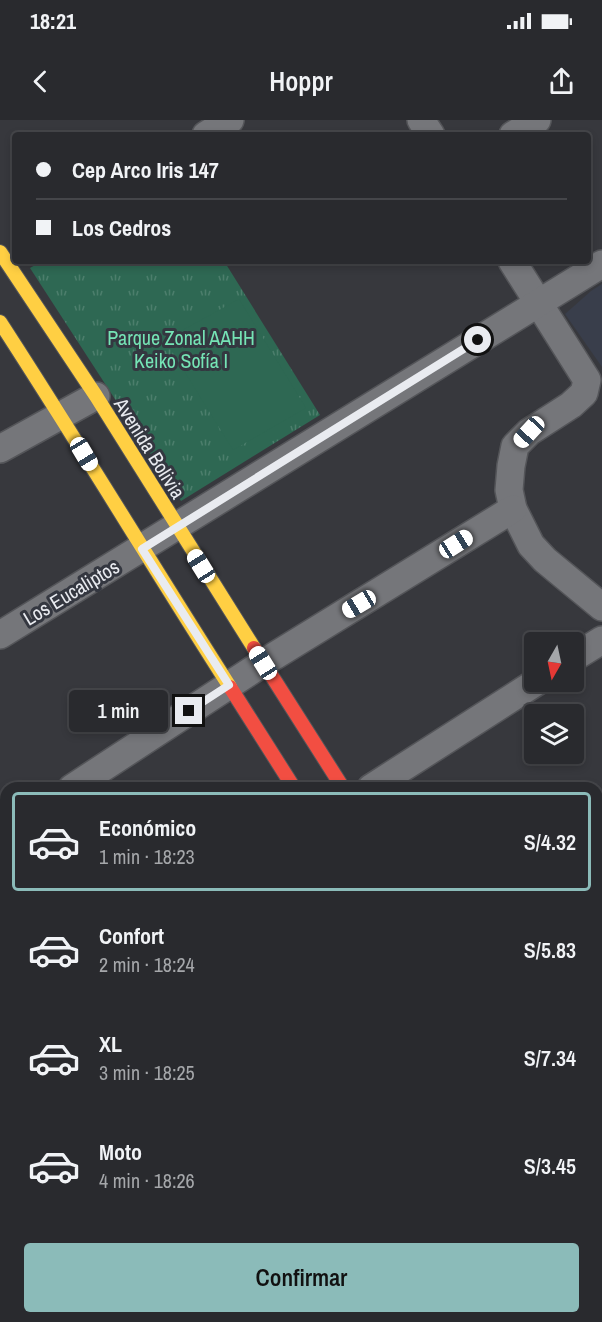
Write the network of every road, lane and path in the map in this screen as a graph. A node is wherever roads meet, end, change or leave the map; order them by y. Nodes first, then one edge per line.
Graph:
1 (230, 120) edge
2 (537, 120) edge
3 (211, 132) edge
4 (518, 132) edge
5 (5, 257) edge
6 (514, 264) edge
7 (602, 264) edge
8 (539, 303) junction
9 (0, 322) edge
10 (96, 396) junction
11 (61, 416) junction
12 (0, 448) edge
13 (513, 509) junction
14 (177, 527) junction
15 (142, 549) junction
16 (602, 606) edge
17 (0, 635) edge
18 (602, 640) edge
19 (584, 651) edge
20 (263, 663) junction
21 (229, 685) junction
22 (524, 690) edge
23 (81, 782) edge
24 (290, 782) edge
25 (339, 782) edge
26 (380, 782) edge

1 - 3 street
2 - 4 street
5 - 10 main road, Avenida Bolivia
6 - 8 street
7 - 8 street, Los Eucaliptos
8 - 13 street
8 - 14 street, Los Eucaliptos
9 - 11 main road
10 - 11 street
10 - 14 main road, Avenida Bolivia
11 - 12 street
11 - 15 main road
13 - 16 street
13 - 20 street
14 - 15 street, Los Eucaliptos
14 - 20 main road, Avenida Bolivia
15 - 17 street, Los Eucaliptos
15 - 21 main road
18 - 19 street
20 - 21 street
20 - 25 main road, Avenida Bolivia
21 - 23 street
21 - 24 main road
22 - 26 street

